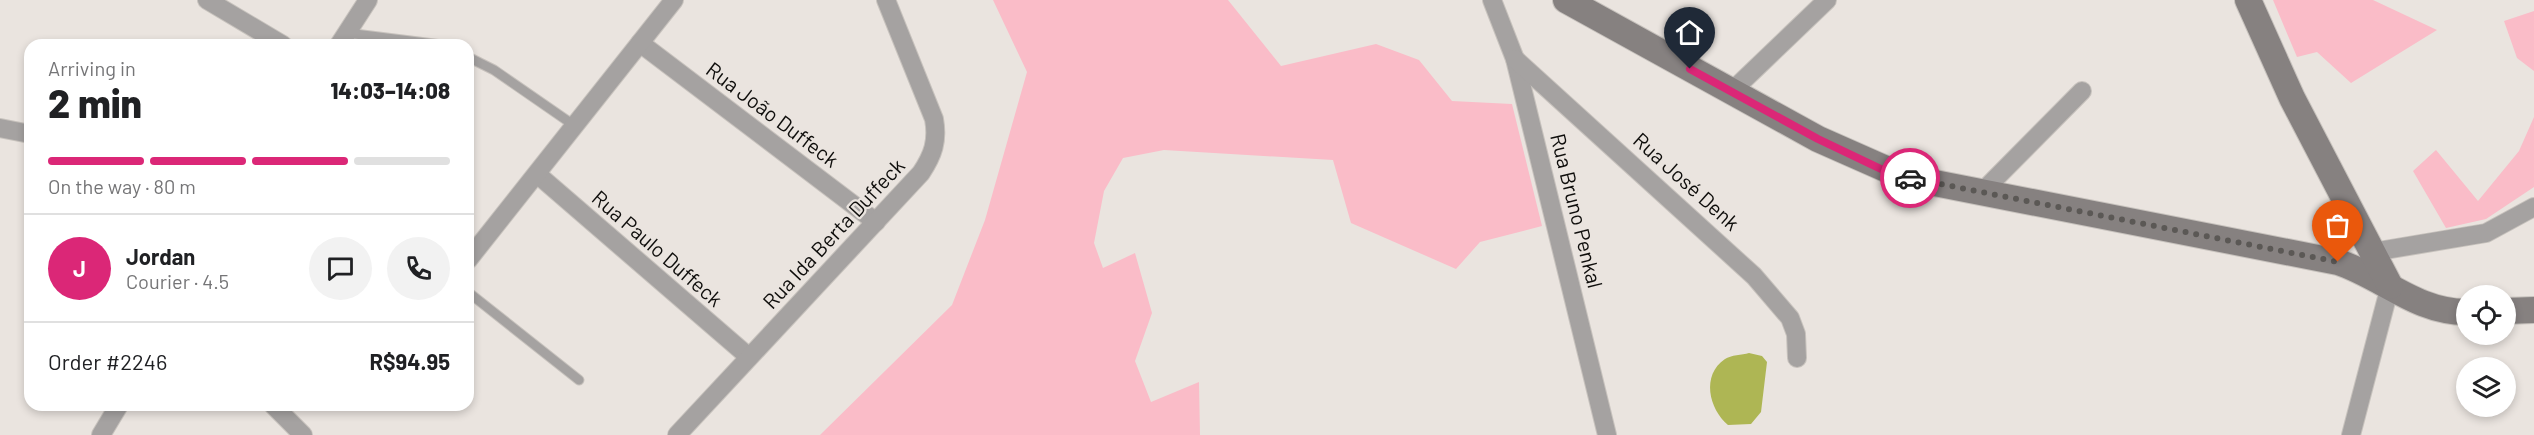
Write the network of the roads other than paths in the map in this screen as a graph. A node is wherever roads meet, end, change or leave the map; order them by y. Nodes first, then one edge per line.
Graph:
1 (207, 0) edge
2 (368, 0) edge
3 (674, 0) edge
4 (886, 0) edge
5 (1492, 0) edge
6 (1566, 0) edge
7 (1827, 0) edge
8 (2248, 0) edge
9 (273, 39) edge
10 (343, 39) edge
11 (640, 43) junction
12 (1515, 59) junction
13 (474, 60) edge
14 (2082, 91) dead end
15 (1731, 92) junction
16 (575, 126) junction
17 (0, 128) edge
18 (24, 133) edge
19 (537, 174) junction
20 (1981, 194) junction
21 (2534, 207) edge
22 (876, 222) junction
23 (2373, 252) junction
24 (474, 253) edge
25 (2390, 286) junction
26 (474, 297) edge
27 (2534, 310) edge
28 (2456, 311) edge
29 (2516, 311) edge
30 (749, 357) junction
31 (1797, 358) dead end
32 (579, 380) dead end
33 (115, 411) edge
34 (279, 411) edge
35 (101, 435) edge
36 (303, 435) edge
37 (676, 435) edge
38 (1607, 435) edge
39 (2351, 435) edge

1 - 9 street
2 - 10 street
3 - 11 street
4 - 22 street, Rua Ida Berta Duffeck
5 - 12 street, Rua Bruno Penkal
6 - 15 main road
7 - 15 street
8 - 23 main road
11 - 16 street
11 - 22 street, Rua João Duffeck
12 - 31 street, Rua José Denk
12 - 38 street, Rua Bruno Penkal
13 - 16 lane
14 - 20 street
15 - 20 main road
16 - 19 street
17 - 18 street
19 - 24 street
19 - 30 street, Rua Paulo Duffeck
20 - 25 main road
21 - 23 street
22 - 30 street, Rua Ida Berta Duffeck
23 - 25 main road
25 - 28 main road
25 - 39 street
26 - 32 lane
27 - 29 main road
30 - 37 street, Rua Ida Berta Duffeck
33 - 35 street
34 - 36 street

